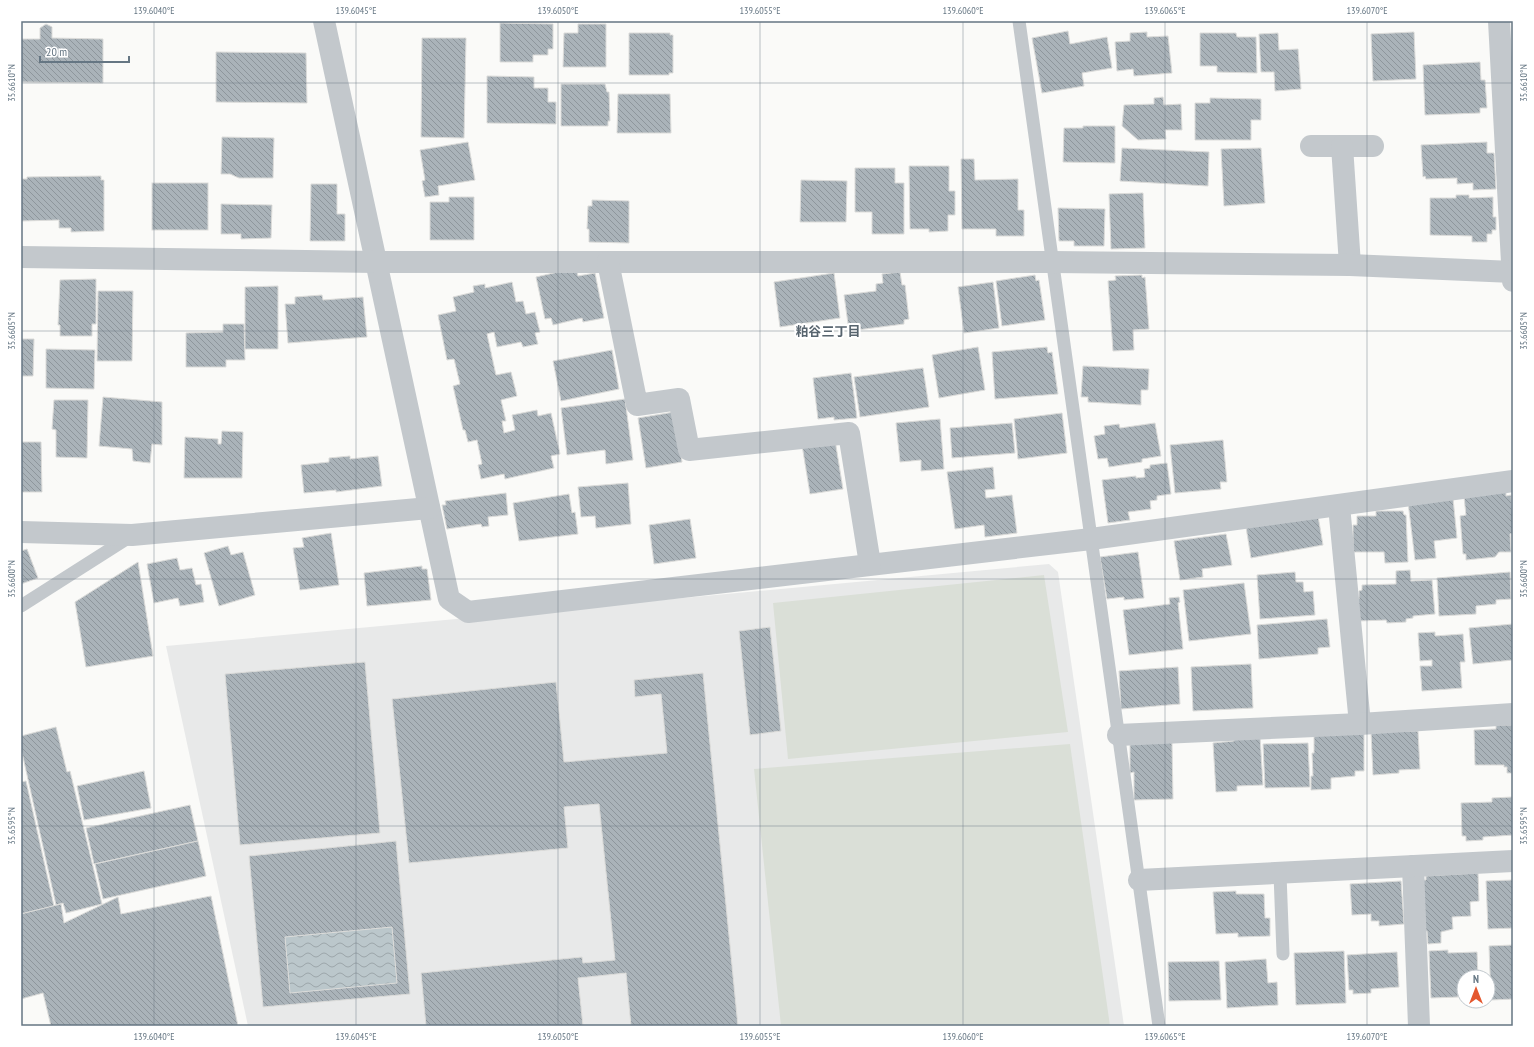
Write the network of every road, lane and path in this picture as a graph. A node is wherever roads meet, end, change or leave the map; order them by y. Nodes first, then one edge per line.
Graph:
1 (324, 21) edge
2 (1019, 21) edge
3 (1499, 21) edge
4 (1311, 146) dead end
5 (1342, 146) junction
6 (1373, 146) dead end
7 (21, 257) edge
8 (375, 262) junction
9 (608, 262) junction
10 (1053, 262) junction
11 (1350, 266) junction
12 (1513, 272) edge
13 (1513, 281) edge
14 (1513, 481) edge
15 (1339, 506) junction
16 (429, 508) junction
17 (21, 532) edge
18 (132, 535) junction
19 (1091, 539) junction
20 (870, 564) junction
21 (21, 606) edge
22 (1513, 714) edge
23 (1360, 724) junction
24 (1118, 735) junction
25 (1513, 861) edge
26 (1413, 866) junction
27 (1280, 874) junction
28 (1138, 880) junction
29 (1283, 954) dead end
30 (1159, 1026) edge
31 (1419, 1026) edge

1 - 8 street
2 - 10 lane
3 - 12 street
4 - 5 street
5 - 6 street
5 - 11 street
7 - 8 street
8 - 9 street
8 - 16 street
9 - 10 street
9 - 20 street
10 - 11 street
10 - 19 lane
11 - 12 street
12 - 13 street
14 - 15 street
15 - 19 street
15 - 23 street
16 - 18 street
16 - 20 street
17 - 18 street
18 - 21 lane
19 - 20 street
19 - 24 lane
22 - 23 street
23 - 24 street
24 - 28 lane
25 - 26 street
26 - 27 street
26 - 31 street
27 - 28 street
27 - 29 lane
28 - 30 lane

